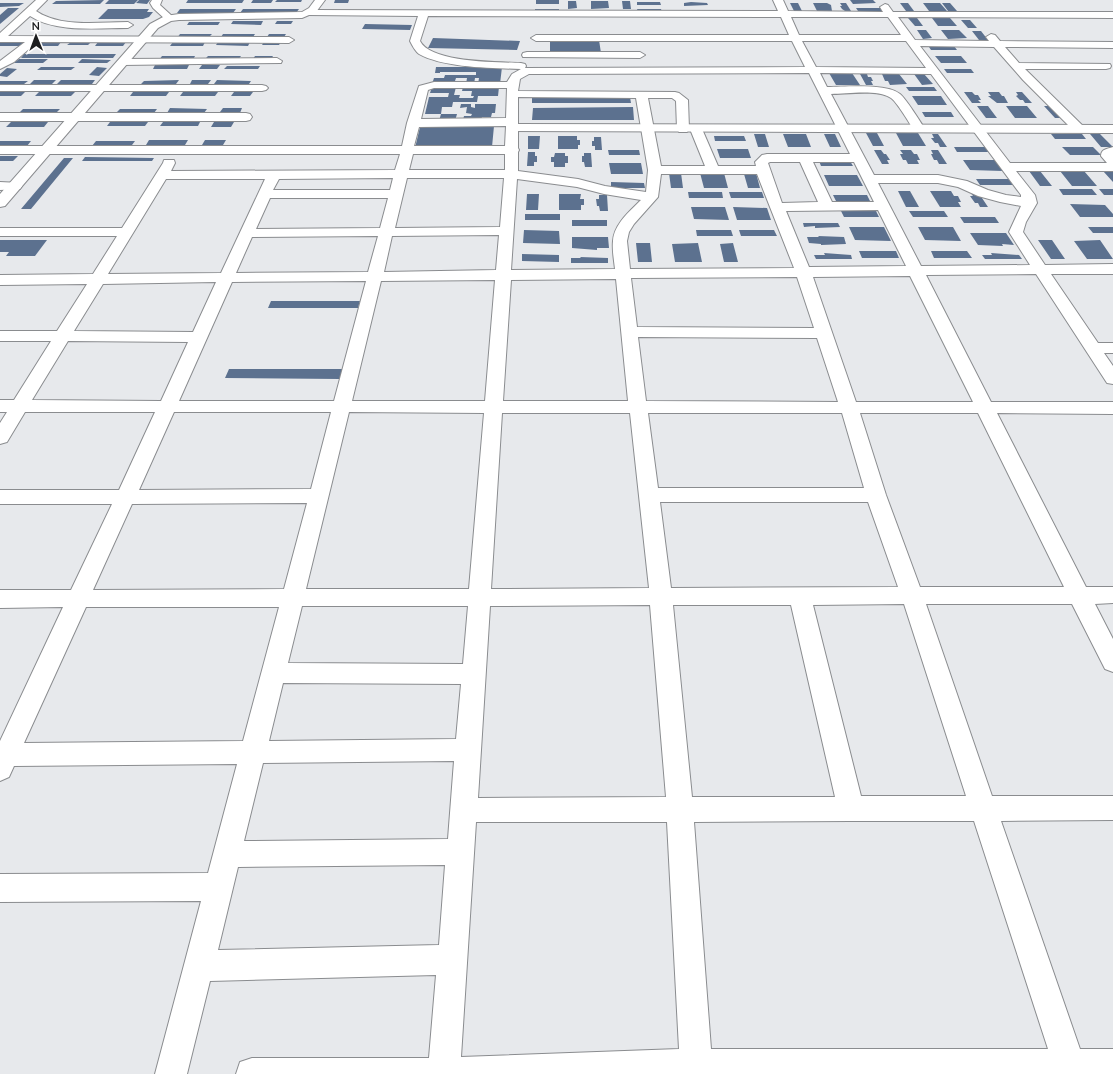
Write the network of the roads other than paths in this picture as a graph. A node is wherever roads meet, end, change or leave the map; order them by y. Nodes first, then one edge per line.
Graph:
1 (42, 0) edge
2 (157, 0) edge
3 (320, 0) edge
4 (778, 0) edge
5 (880, 0) edge
6 (960, 5) dead end
7 (1023, 6) dead end
8 (30, 11) junction
9 (306, 14) junction
10 (424, 14) junction
11 (968, 14) junction
12 (984, 14) junction
13 (1036, 14) junction
14 (714, 15) junction
15 (744, 15) junction
16 (785, 15) junction
17 (891, 15) junction
18 (1113, 15) edge
19 (170, 18) junction
20 (719, 25) dead end
21 (154, 26) junction
22 (538, 26) junction
23 (618, 27) junction
24 (902, 29) junction
25 (916, 29) dead end
26 (1070, 34) dead end
27 (0, 38) edge
28 (757, 38) junction
29 (795, 38) junction
30 (35, 39) junction
31 (141, 39) junction
32 (289, 40) junction
33 (911, 41) junction
34 (997, 43) junction
35 (1080, 44) junction
36 (1113, 45) edge
37 (527, 55) junction
38 (640, 55) dead end
39 (277, 61) junction
40 (122, 62) junction
41 (0, 66) edge
42 (1016, 66) junction
43 (1110, 69) edge
44 (811, 70) junction
45 (933, 71) junction
46 (266, 82) junction
47 (517, 84) junction
48 (0, 88) edge
49 (99, 88) junction
50 (823, 90) junction
51 (642, 99) junction
52 (0, 117) edge
53 (74, 117) junction
54 (246, 117) junction
55 (413, 123) junction
56 (647, 129) junction
57 (690, 129) junction
58 (844, 129) junction
59 (919, 129) junction
60 (977, 129) junction
61 (1079, 129) junction
62 (1113, 129) edge
63 (513, 133) junction
64 (0, 150) edge
65 (46, 150) junction
66 (177, 150) junction
67 (229, 150) junction
68 (406, 150) junction
69 (1113, 151) edge
70 (804, 158) junction
71 (859, 158) junction
72 (1113, 162) edge
73 (1007, 167) junction
74 (1113, 167) edge
75 (655, 170) junction
76 (714, 171) junction
77 (274, 174) junction
78 (511, 174) junction
79 (764, 174) junction
80 (162, 175) junction
81 (869, 179) junction
82 (397, 184) junction
83 (0, 186) edge
84 (15, 186) junction
85 (265, 194) junction
86 (651, 197) junction
87 (0, 203) edge
88 (1030, 203) junction
89 (827, 206) junction
90 (883, 206) junction
91 (778, 207) junction
92 (507, 231) junction
93 (0, 232) edge
94 (127, 232) junction
95 (385, 232) junction
96 (247, 233) junction
97 (1113, 269) edge
98 (915, 270) junction
99 (1040, 270) junction
100 (803, 271) junction
101 (623, 274) junction
102 (504, 275) junction
103 (374, 276) junction
104 (226, 278) junction
105 (98, 279) junction
106 (0, 280) edge
107 (629, 332) junction
108 (823, 333) junction
109 (63, 335) junction
110 (0, 336) edge
111 (199, 337) junction
112 (1092, 348) junction
113 (1113, 348) edge
114 (1113, 379) edge
115 (0, 406) edge
116 (19, 406) junction
117 (167, 406) junction
118 (341, 406) junction
119 (494, 406) junction
120 (638, 407) junction
121 (849, 407) junction
122 (985, 407) junction
123 (1113, 408) edge
124 (0, 438) edge
125 (649, 495) junction
126 (876, 495) junction
127 (318, 496) junction
128 (0, 497) edge
129 (125, 497) junction
130 (1113, 595) edge
131 (800, 596) junction
132 (912, 596) junction
133 (1080, 596) junction
134 (480, 597) junction
135 (660, 597) junction
136 (292, 598) junction
137 (0, 599) edge
138 (78, 599) junction
139 (1113, 662) edge
140 (273, 673) junction
141 (474, 674) junction
142 (468, 750) junction
143 (253, 752) junction
144 (2, 759) edge
145 (1113, 808) edge
146 (982, 809) junction
147 (464, 810) junction
148 (680, 810) junction
149 (851, 810) junction
150 (460, 852) junction
151 (227, 854) junction
152 (218, 887) junction
153 (0, 888) edge
154 (452, 960) junction
155 (199, 966) junction
156 (1113, 1065) edge
157 (696, 1070) edge
158 (1071, 1070) edge
159 (171, 1074) edge
160 (252, 1074) edge
161 (444, 1074) edge

1 - 8 street
2 - 19 street
3 - 9 street
4 - 16 street
5 - 17 street
6 - 12 street
7 - 13 street
8 - 21 street
8 - 27 street
9 - 10 street
9 - 19 street
9 - 32 street
10 - 22 street
10 - 47 street
11 - 12 street
11 - 17 street
11 - 34 street
12 - 13 street
13 - 18 street
14 - 15 street
14 - 20 street
14 - 23 street
15 - 16 street
15 - 28 street
16 - 17 street
16 - 29 street
17 - 24 street
19 - 21 street
21 - 31 street
22 - 23 street
22 - 23 street
22 - 37 street
23 - 28 street
24 - 25 street
24 - 33 street
26 - 35 street
27 - 30 street
28 - 29 street
29 - 33 street
29 - 44 street
30 - 31 street
30 - 41 street
31 - 32 street
31 - 40 street
32 - 39 street
33 - 34 street
33 - 45 street
34 - 35 street
34 - 42 street
35 - 36 street
35 - 43 street
37 - 38 street
37 - 47 street
39 - 40 street
39 - 46 street
40 - 49 street
42 - 43 street
42 - 61 street
44 - 45 street
44 - 47 street
44 - 50 street
45 - 60 street
46 - 49 street
46 - 54 street
47 - 51 street
47 - 55 street
47 - 63 street
48 - 49 street
49 - 53 street
50 - 58 street
50 - 59 street
51 - 56 street
51 - 57 street
52 - 53 street
53 - 54 street
53 - 65 street
54 - 67 street
55 - 63 street
55 - 68 street
56 - 57 street
56 - 63 street
56 - 75 street
57 - 58 street
57 - 76 street
58 - 59 street
58 - 71 street
59 - 60 street
60 - 61 street
60 - 73 street
61 - 62 street
63 - 68 street
63 - 78 street
64 - 65 street
65 - 66 street
65 - 84 street
66 - 67 street
66 - 80 street
67 - 68 street
68 - 82 street
69 - 72 street
70 - 71 street
70 - 79 street
70 - 89 street
71 - 81 street
73 - 74 street
73 - 88 street
75 - 76 street
75 - 86 street
76 - 79 street
77 - 80 street
77 - 82 street
77 - 85 street
78 - 82 street
78 - 86 street
78 - 92 street
79 - 91 street
80 - 94 street
81 - 88 street
81 - 90 street
82 - 85 street
82 - 95 street
83 - 84 street
84 - 87 street
85 - 96 street
86 - 101 street
88 - 99 street
89 - 90 street
89 - 91 street
90 - 98 street
91 - 100 street
92 - 95 street
92 - 102 street
93 - 94 street
94 - 105 street
95 - 96 street
95 - 103 street
96 - 104 street
97 - 99 street
98 - 99 street
98 - 100 street
98 - 122 street
99 - 112 street
100 - 101 street
100 - 108 street
101 - 102 street
101 - 107 street
102 - 103 street
102 - 119 street
103 - 104 street
103 - 118 street
104 - 105 street
104 - 111 street
105 - 106 street
105 - 109 street
107 - 108 street
107 - 120 street
108 - 121 street
109 - 110 street
109 - 111 street
109 - 116 street
111 - 117 street
112 - 113 street
112 - 114 street
115 - 116 street
116 - 117 street
116 - 124 street
117 - 118 street
117 - 129 street
118 - 119 street
118 - 127 street
119 - 120 street
119 - 134 street
120 - 121 street
120 - 125 street
121 - 122 street
121 - 126 street
122 - 123 street
122 - 133 street
125 - 126 street
125 - 135 street
126 - 132 street
127 - 129 street
127 - 136 street
128 - 129 street
129 - 138 street
130 - 133 street
131 - 132 street
131 - 135 street
131 - 149 street
132 - 133 street
132 - 146 street
133 - 139 street
134 - 135 street
134 - 136 street
134 - 141 street
135 - 148 street
136 - 138 street
136 - 140 street
137 - 138 street
138 - 144 street
140 - 141 street
140 - 143 street
141 - 142 street
142 - 143 street
142 - 147 street
143 - 144 street
143 - 151 street
145 - 146 street
146 - 149 street
146 - 158 street
147 - 148 street
147 - 150 street
148 - 149 street
148 - 157 street
150 - 151 street
150 - 154 street
151 - 152 street
152 - 153 street
152 - 155 street
154 - 155 street
154 - 161 street
155 - 159 street
156 - 158 street
157 - 158 street
157 - 161 street
160 - 161 street

